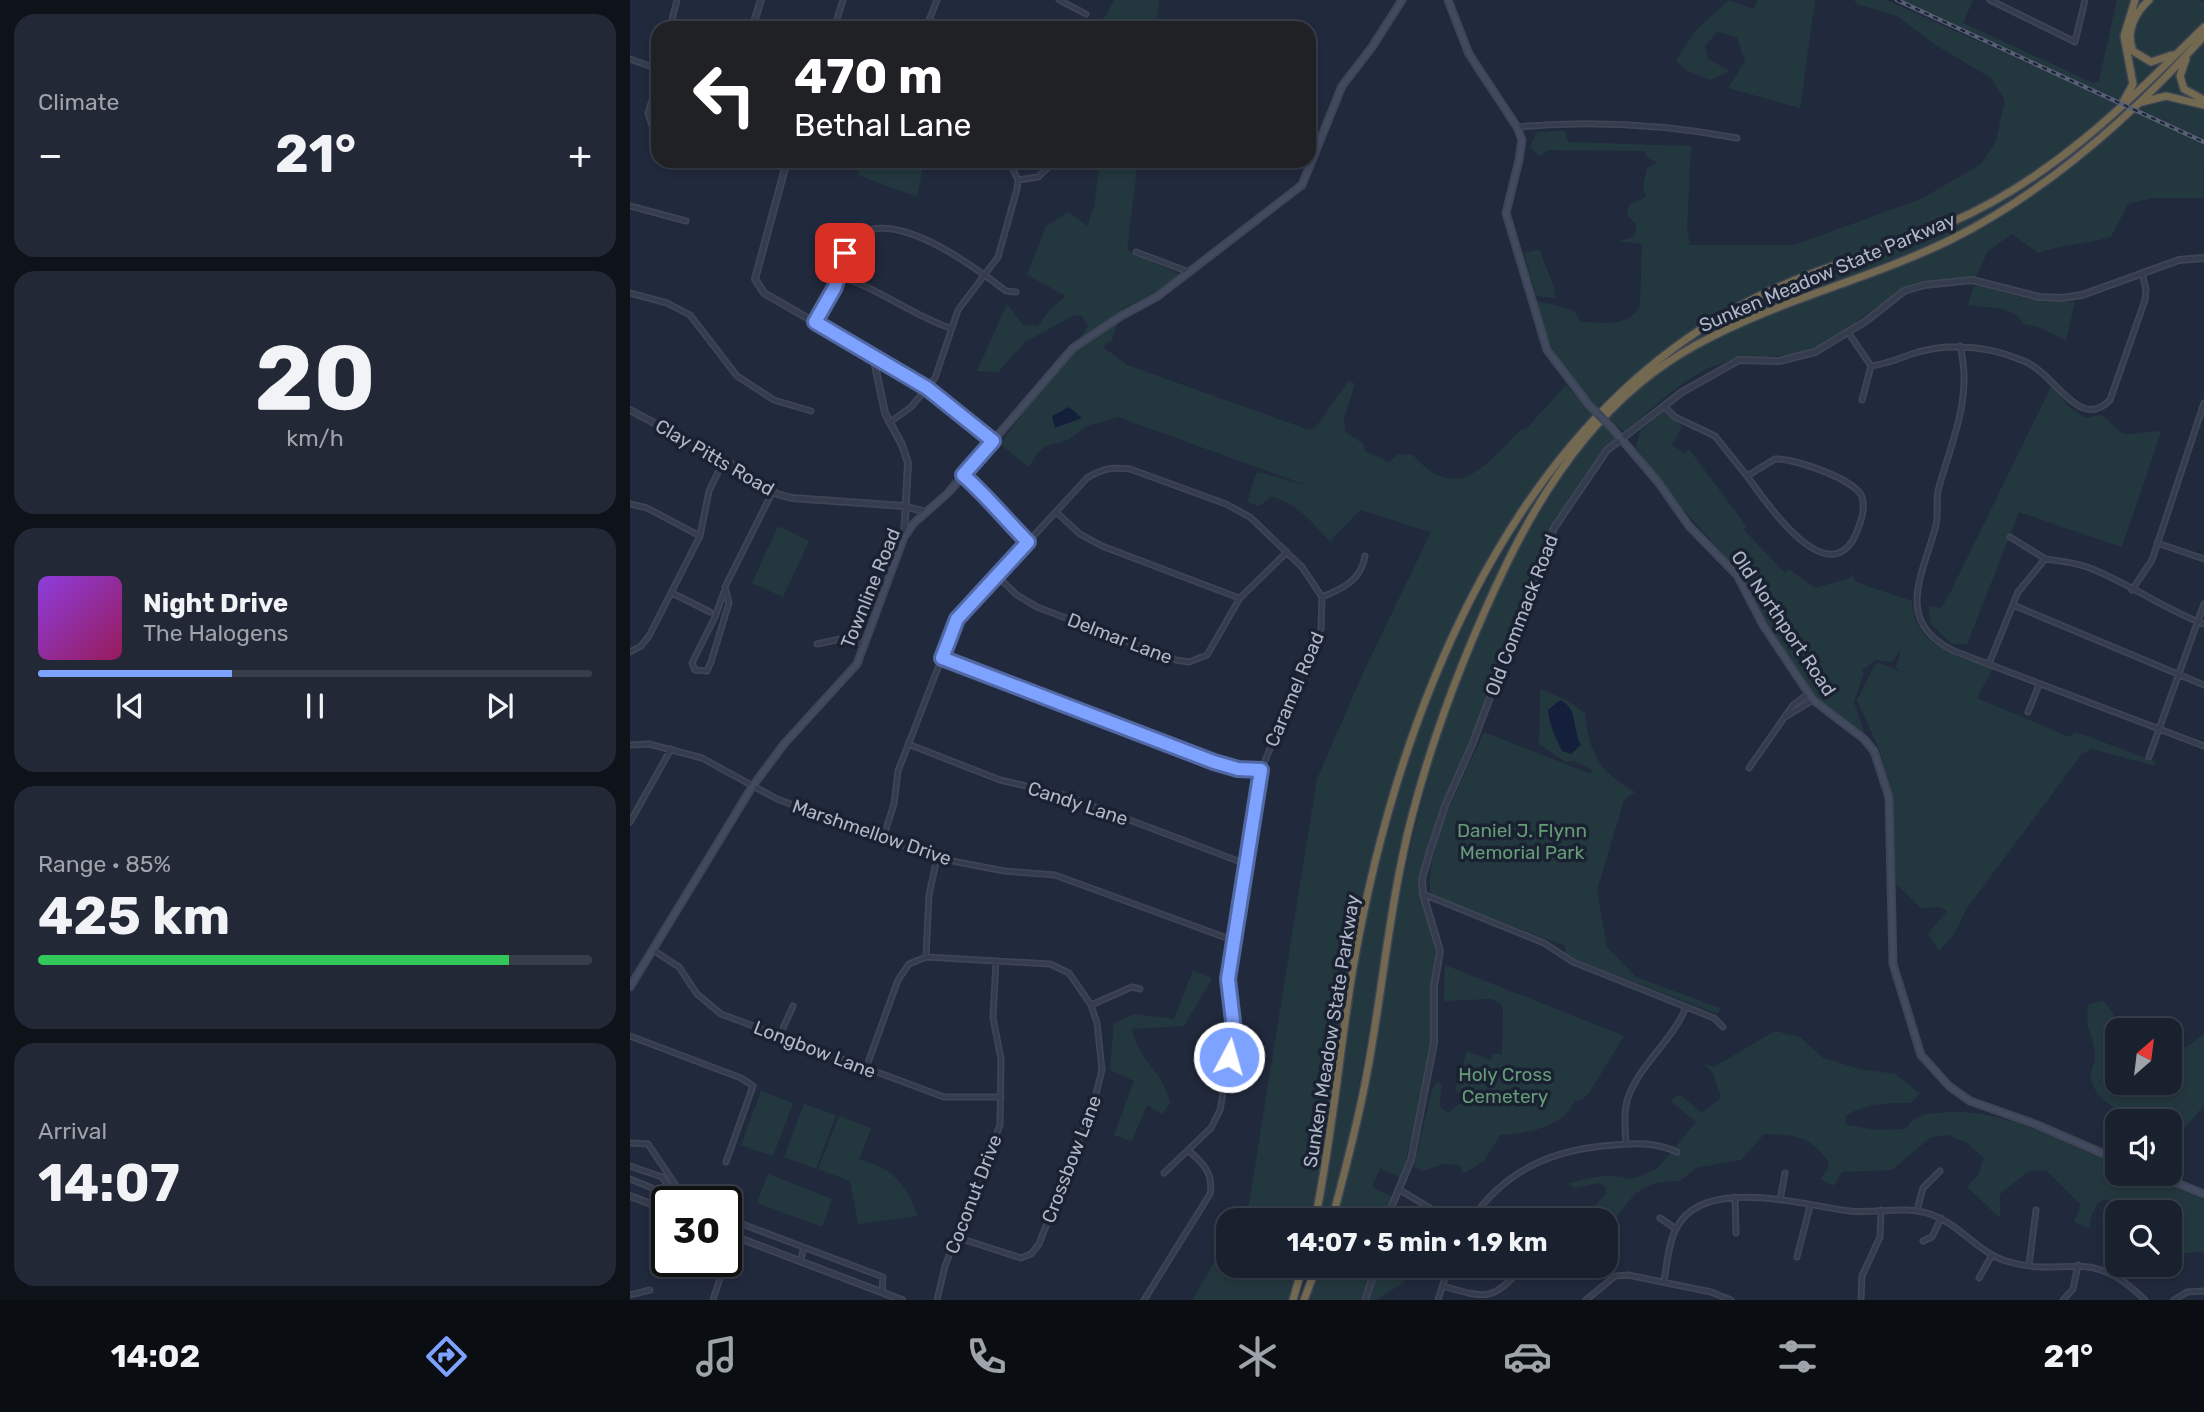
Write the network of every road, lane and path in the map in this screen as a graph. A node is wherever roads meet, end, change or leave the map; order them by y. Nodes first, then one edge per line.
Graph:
1 (677, 0) edge
2 (761, 0) edge
3 (843, 0) edge
4 (1059, 0) edge
5 (1402, 0) edge
6 (1448, 0) edge
7 (1990, 0) edge
8 (2085, 0) edge
9 (2135, 0) edge
10 (2149, 0) edge
11 (936, 2) edge
12 (1086, 14) dead end
13 (672, 21) edge
14 (754, 21) edge
15 (836, 21) edge
16 (929, 21) edge
17 (2204, 27) edge
18 (2204, 36) edge
19 (2188, 48) junction
20 (630, 59) edge
21 (651, 66) edge
22 (2204, 100) edge
23 (651, 103) edge
24 (2138, 103) junction
25 (2204, 105) edge
26 (2108, 121) junction
27 (651, 123) edge
28 (1517, 127) junction
29 (1737, 138) dead end
30 (1316, 150) edge
31 (785, 168) edge
32 (1012, 168) edge
33 (1048, 168) edge
34 (1309, 168) edge
35 (1018, 180) junction
36 (630, 206) edge
37 (686, 220) dead end
38 (1136, 252) dead end
39 (2204, 258) edge
40 (1189, 272) junction
41 (2142, 274) junction
42 (985, 275) junction
43 (838, 276) junction
44 (1016, 292) dead end
45 (630, 293) edge
46 (815, 322) junction
47 (951, 329) junction
48 (1848, 332) junction
49 (1960, 346) junction
50 (873, 356) junction
51 (1871, 366) junction
52 (927, 388) junction
53 (1862, 400) dead end
54 (2204, 403) edge
55 (1664, 407) junction
56 (630, 410) edge
57 (811, 411) dead end
58 (889, 423) junction
59 (1620, 439) junction
60 (993, 441) junction
61 (724, 460) junction
62 (963, 475) junction
63 (1747, 476) junction
64 (773, 491) junction
65 (630, 504) edge
66 (904, 506) junction
67 (926, 512) junction
68 (1056, 512) junction
69 (701, 536) junction
70 (904, 537) junction
71 (2010, 537) dead end
72 (1028, 542) junction
73 (2157, 543) junction
74 (1287, 552) junction
75 (1365, 556) dead end
76 (2045, 559) junction
77 (2204, 559) edge
78 (997, 576) junction
79 (2132, 590) junction
80 (724, 592) junction
81 (672, 593) junction
82 (1322, 597) junction
83 (1240, 598) junction
84 (2204, 604) edge
85 (2013, 605) junction
86 (710, 612) dead end
87 (2198, 622) junction
88 (2204, 624) edge
89 (817, 644) dead end
90 (864, 644) junction
91 (630, 652) edge
92 (942, 658) junction
93 (1989, 664) junction
94 (2178, 676) junction
95 (2039, 685) junction
96 (2204, 685) edge
97 (1808, 693) junction
98 (1813, 700) junction
99 (2028, 712) dead end
100 (1783, 718) junction
101 (2159, 729) junction
102 (908, 744) junction
103 (630, 745) edge
104 (2204, 746) edge
105 (671, 749) junction
106 (2149, 757) dead end
107 (1749, 768) dead end
108 (1261, 770) junction
109 (752, 787) junction
110 (630, 822) edge
111 (883, 838) junction
112 (937, 858) junction
113 (1247, 864) junction
114 (1423, 894) junction
115 (1235, 941) junction
116 (653, 950) junction
117 (926, 957) junction
118 (996, 961) junction
119 (630, 988) edge
120 (1140, 989) dead end
121 (1091, 1005) junction
122 (793, 1006) dead end
123 (1686, 1007) junction
124 (1723, 1027) dead end
125 (780, 1035) junction
126 (630, 1036) edge
127 (866, 1068) junction
128 (1001, 1097) junction
129 (630, 1143) edge
130 (1626, 1144) junction
131 (1189, 1151) junction
132 (1677, 1152) dead end
133 (2105, 1154) edge
134 (726, 1162) dead end
135 (630, 1166) edge
136 (1940, 1171) dead end
137 (1164, 1173) dead end
138 (1785, 1173) dead end
139 (630, 1180) edge
140 (2182, 1185) edge
141 (668, 1186) edge
142 (676, 1186) edge
143 (651, 1188) edge
144 (1400, 1190) junction
145 (2204, 1194) edge
146 (630, 1196) edge
147 (1735, 1197) junction
148 (1780, 1200) junction
149 (651, 1204) edge
150 (1810, 1206) junction
151 (1318, 1208) edge
152 (1335, 1208) edge
153 (1392, 1208) edge
154 (1430, 1208) edge
155 (1481, 1208) edge
156 (1881, 1210) junction
157 (1917, 1210) junction
158 (2036, 1210) dead end
159 (1660, 1218) dead end
160 (1941, 1218) junction
161 (742, 1224) edge
162 (1676, 1229) junction
163 (1737, 1233) dead end
164 (956, 1237) junction
165 (742, 1239) edge
166 (1923, 1241) dead end
167 (804, 1248) junction
168 (1992, 1255) junction
169 (1797, 1257) dead end
170 (800, 1261) junction
171 (2029, 1265) junction
172 (2078, 1265) junction
173 (2105, 1272) edge
174 (720, 1277) edge
175 (2117, 1277) edge
176 (1299, 1278) edge
177 (1312, 1278) edge
178 (1373, 1278) edge
179 (1445, 1278) edge
180 (1513, 1278) edge
181 (1979, 1278) dead end
182 (1664, 1282) junction
183 (1443, 1286) junction
184 (650, 1290) dead end
185 (2204, 1291) edge
186 (882, 1292) junction
187 (1712, 1292) junction
188 (630, 1295) edge
189 (713, 1300) edge
190 (902, 1300) edge
191 (937, 1300) edge
192 (1144, 1300) edge
193 (1293, 1300) edge
194 (1304, 1300) edge
195 (1365, 1300) edge
196 (1438, 1300) edge
197 (1586, 1300) edge
198 (1709, 1300) edge
199 (1731, 1300) edge
200 (1861, 1300) edge
201 (2063, 1300) edge
202 (2145, 1300) edge
203 (2174, 1300) edge

1 - 13 street
2 - 14 street
3 - 15 street
4 - 12 street
5 - 30 main road, Townline Road
6 - 28 main road
7 - 8 street
9 - 26 highway
10 - 19 highway
11 - 16 street
17 - 19 highway, Sunken Meadow State Parkway
18 - 19 highway, Sunken Meadow State Parkway
19 - 22 highway
19 - 24 highway, Sunken Meadow State Parkway
19 - 26 highway, Sunken Meadow State Parkway
20 - 21 street
23 - 27 street
24 - 25 highway
24 - 152 highway, Sunken Meadow State Parkway
26 - 151 highway, Sunken Meadow State Parkway
28 - 29 street
28 - 59 main road, Old Northport Road, bridge
31 - 46 street
32 - 35 street
33 - 35 street
34 - 40 main road, Townline Road
35 - 42 street
36 - 37 street
38 - 40 street
39 - 41 street, Old Commack Road
40 - 60 main road, Townline Road
41 - 48 street, Old Commack Road
41 - 49 street
42 - 43 street
42 - 44 street
42 - 47 street
43 - 46 street
43 - 47 street
45 - 57 street
46 - 50 street
47 - 52 street
48 - 51 street
48 - 55 street, Old Commack Road
49 - 51 street
49 - 93 street
50 - 52 street
50 - 58 street
51 - 53 street
52 - 58 street
52 - 60 street
54 - 73 street
55 - 59 street, Old Commack Road
55 - 63 street
56 - 61 street, Clay Pitts Road
58 - 66 street
59 - 97 main road, Old Northport Road
59 - 114 street, Old Commack Road
60 - 62 main road, Townline Road
61 - 64 street, Clay Pitts Road
61 - 69 street
62 - 67 main road, Townline Road
62 - 72 street
63 - 63 street
64 - 66 street, Clay Pitts Road
64 - 80 street
65 - 69 street
66 - 67 street, Clay Pitts Road
66 - 70 street
67 - 70 main road, Townline Road
68 - 72 street
68 - 74 street
68 - 83 street
69 - 81 street
70 - 90 main road, Townline Road
71 - 76 street
72 - 78 street
73 - 77 street
73 - 79 street
74 - 82 street
74 - 83 street, Delmar Lane
75 - 82 street
76 - 79 street
76 - 85 street
78 - 83 street, Delmar Lane
78 - 92 street
79 - 87 street
80 - 80 street
81 - 86 street
81 - 91 street
82 - 108 street, Caramel Road
84 - 87 street
85 - 93 street
85 - 94 street
87 - 88 street
87 - 94 street
89 - 90 street
90 - 109 main road, Townline Road
92 - 102 street
92 - 108 street
93 - 95 street
94 - 96 street
94 - 101 street
95 - 99 street
95 - 101 street
97 - 98 main road, Old Northport Road
97 - 100 street
98 - 100 street
98 - 133 main road, Old Northport Road
100 - 107 street
101 - 104 street
101 - 106 street
102 - 111 street
102 - 113 street, Candy Lane
103 - 105 street, Marshmellow Drive
105 - 109 street, Marshmellow Drive
105 - 110 street
108 - 113 street, Caramel Road
109 - 111 street, Marshmellow Drive
109 - 116 main road, Townline Road
111 - 112 street, Marshmellow Drive
112 - 115 street, Marshmellow Drive
112 - 117 street
113 - 115 street, Caramel Road
114 - 123 street
114 - 144 street, Old Commack Road
115 - 131 street, Caramel Road
116 - 119 main road, Townline Road
116 - 125 street, Longbow Lane
117 - 118 street, Crossbow Lane
117 - 127 street
118 - 121 street, Crossbow Lane
118 - 128 street, Coconut Drive
120 - 121 street
121 - 164 street, Crossbow Lane
122 - 125 street
123 - 124 street
123 - 130 street
125 - 127 street, Longbow Lane
126 - 134 street
127 - 128 street, Longbow Lane
128 - 164 street, Coconut Drive
129 - 142 street
130 - 132 street
130 - 155 street
131 - 137 street, Caramel Road
131 - 192 street
135 - 141 street
136 - 157 street
138 - 148 street
139 - 143 street
140 - 145 main road
144 - 153 street, Old Commack Road
144 - 154 street
146 - 149 street
147 - 148 street
147 - 162 street
147 - 163 street
148 - 150 street
150 - 156 street
150 - 169 street
156 - 157 street
156 - 200 street
157 - 160 street
158 - 171 street
159 - 162 street
160 - 166 street
160 - 168 street
161 - 167 street
162 - 182 street
164 - 191 street, Coconut Drive
165 - 170 street
167 - 170 street
167 - 186 street
168 - 171 street
168 - 181 street
170 - 186 street
171 - 172 street
172 - 173 street
172 - 201 street
174 - 189 street
175 - 202 street
176 - 193 highway
177 - 194 highway
178 - 195 street
179 - 183 street
180 - 183 street
182 - 187 street
182 - 197 street
183 - 196 street
184 - 188 street
185 - 203 street
186 - 190 street
187 - 198 street
187 - 199 street

